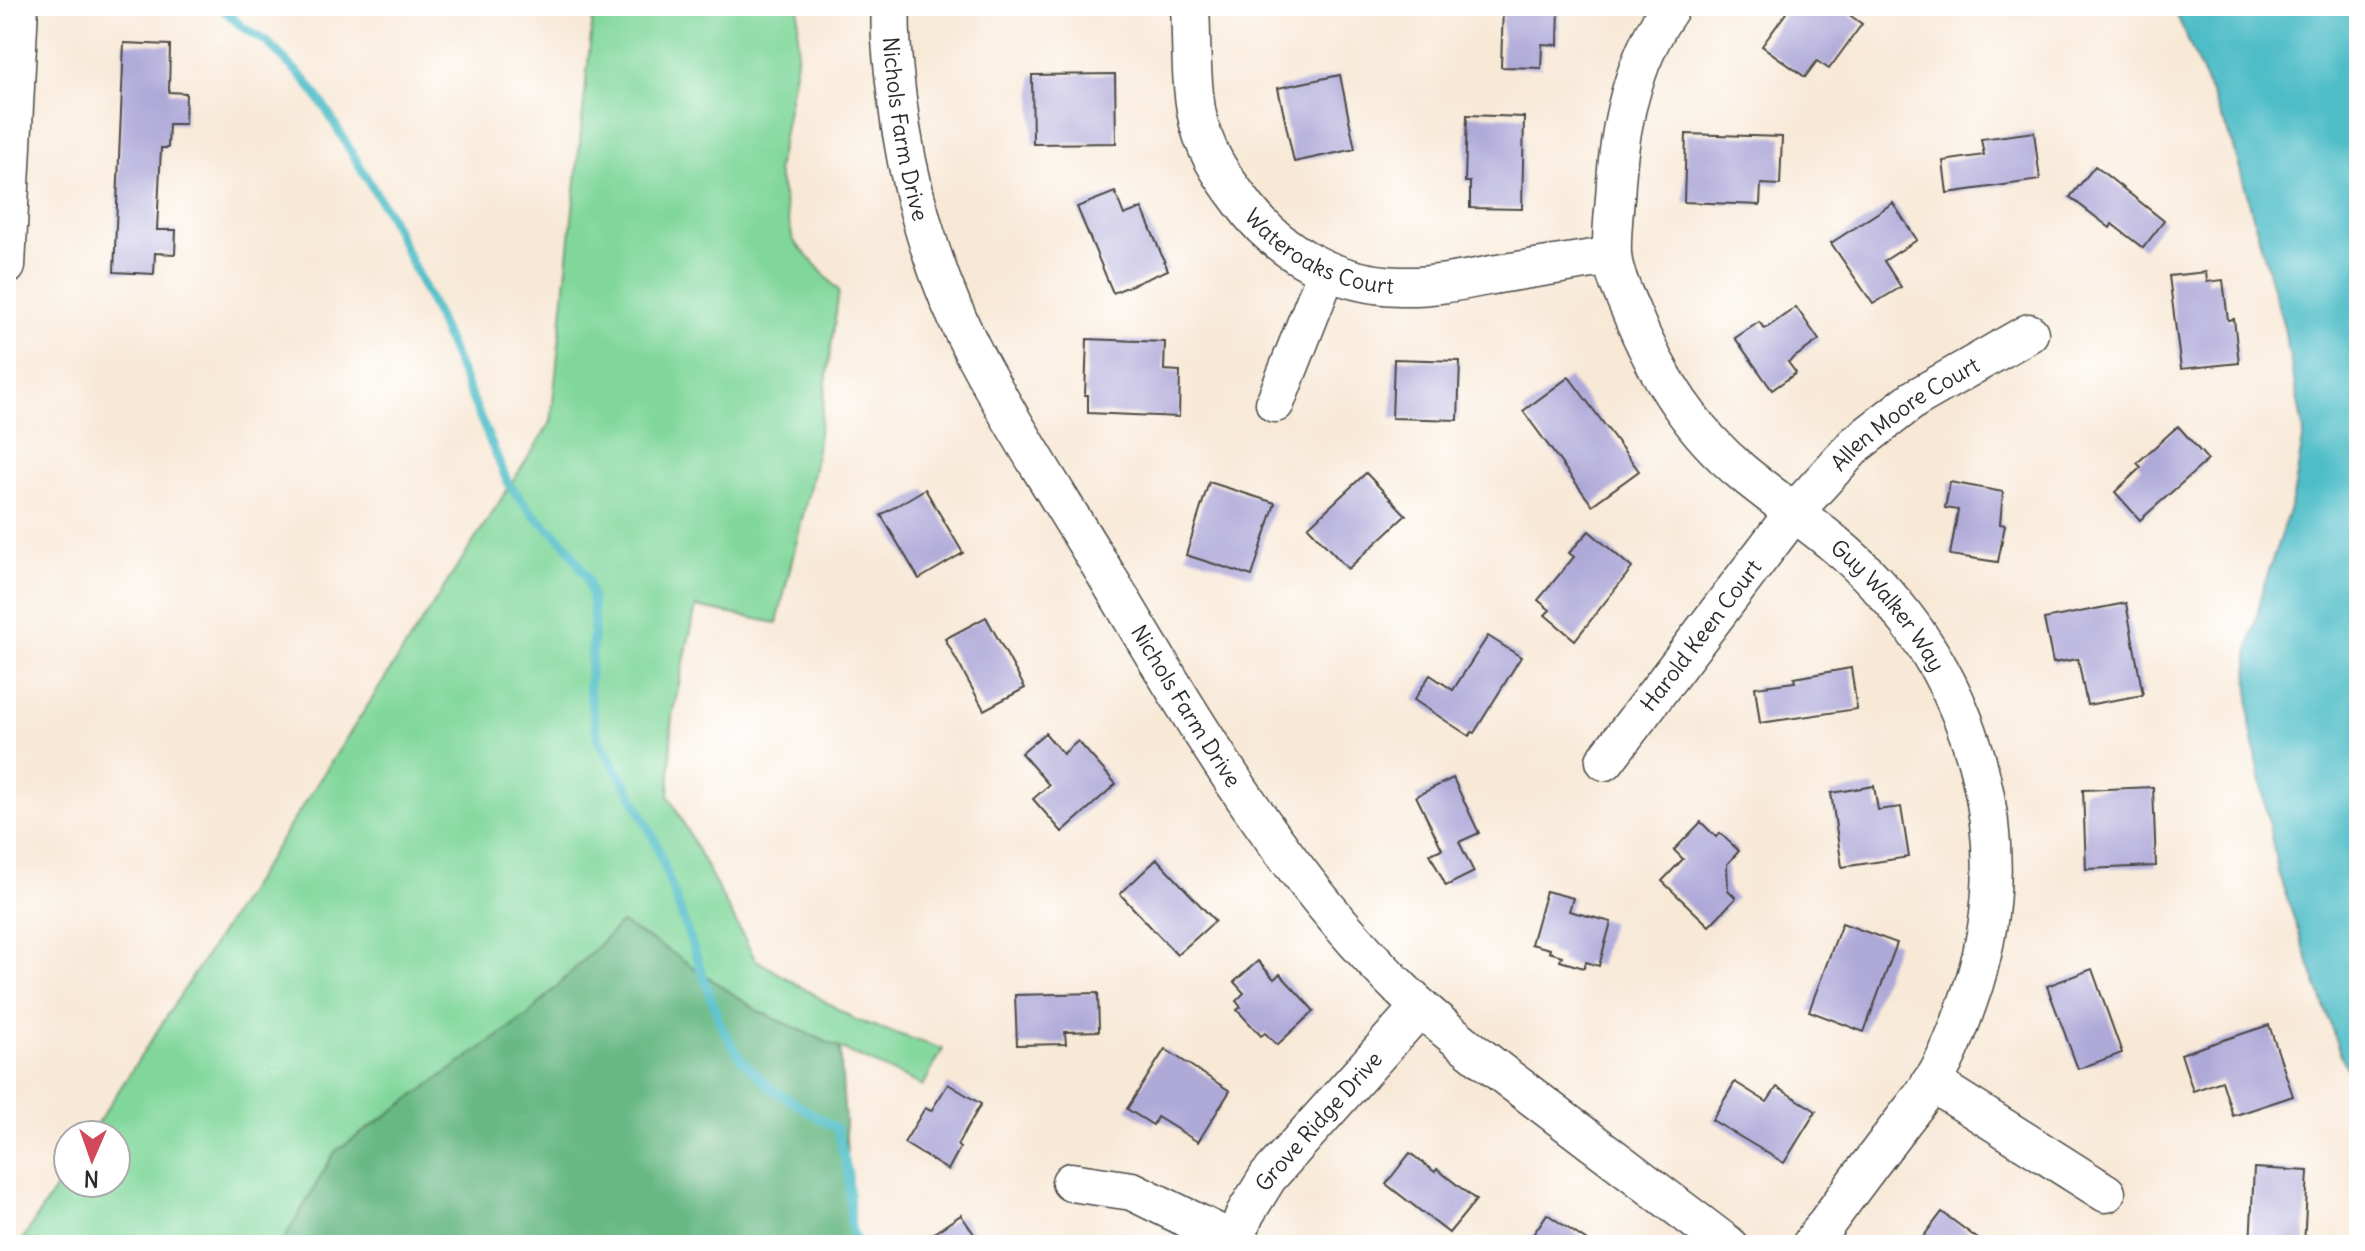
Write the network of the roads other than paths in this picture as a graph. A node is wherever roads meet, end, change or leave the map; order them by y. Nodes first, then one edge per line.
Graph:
1 (19, 6) edge
2 (891, 6) edge
3 (1190, 6) edge
4 (1671, 6) edge
5 (1612, 256) junction
6 (6, 266) edge
7 (1327, 271) junction
8 (2029, 333) dead end
9 (1275, 403) dead end
10 (1795, 511) junction
11 (1605, 761) dead end
12 (1420, 1007) junction
13 (1931, 1082) junction
14 (1071, 1182) dead end
15 (2106, 1193) dead end
16 (1234, 1243) edge
17 (1728, 1245) edge
18 (1811, 1245) edge

1 - 6 street
2 - 12 street, Nichols Farm Drive
3 - 7 street, Wateroaks Court
4 - 5 street, Guy Walker Way
5 - 7 street, Wateroaks Court
5 - 10 street, Guy Walker Way
7 - 9 street
8 - 10 street, Allen Moore Court
10 - 11 street, Harold Keen Court
10 - 13 street, Guy Walker Way
12 - 16 street, Grove Ridge Drive
12 - 17 street, Nichols Farm Drive
13 - 15 street
13 - 18 street, Guy Walker Way
14 - 16 street

